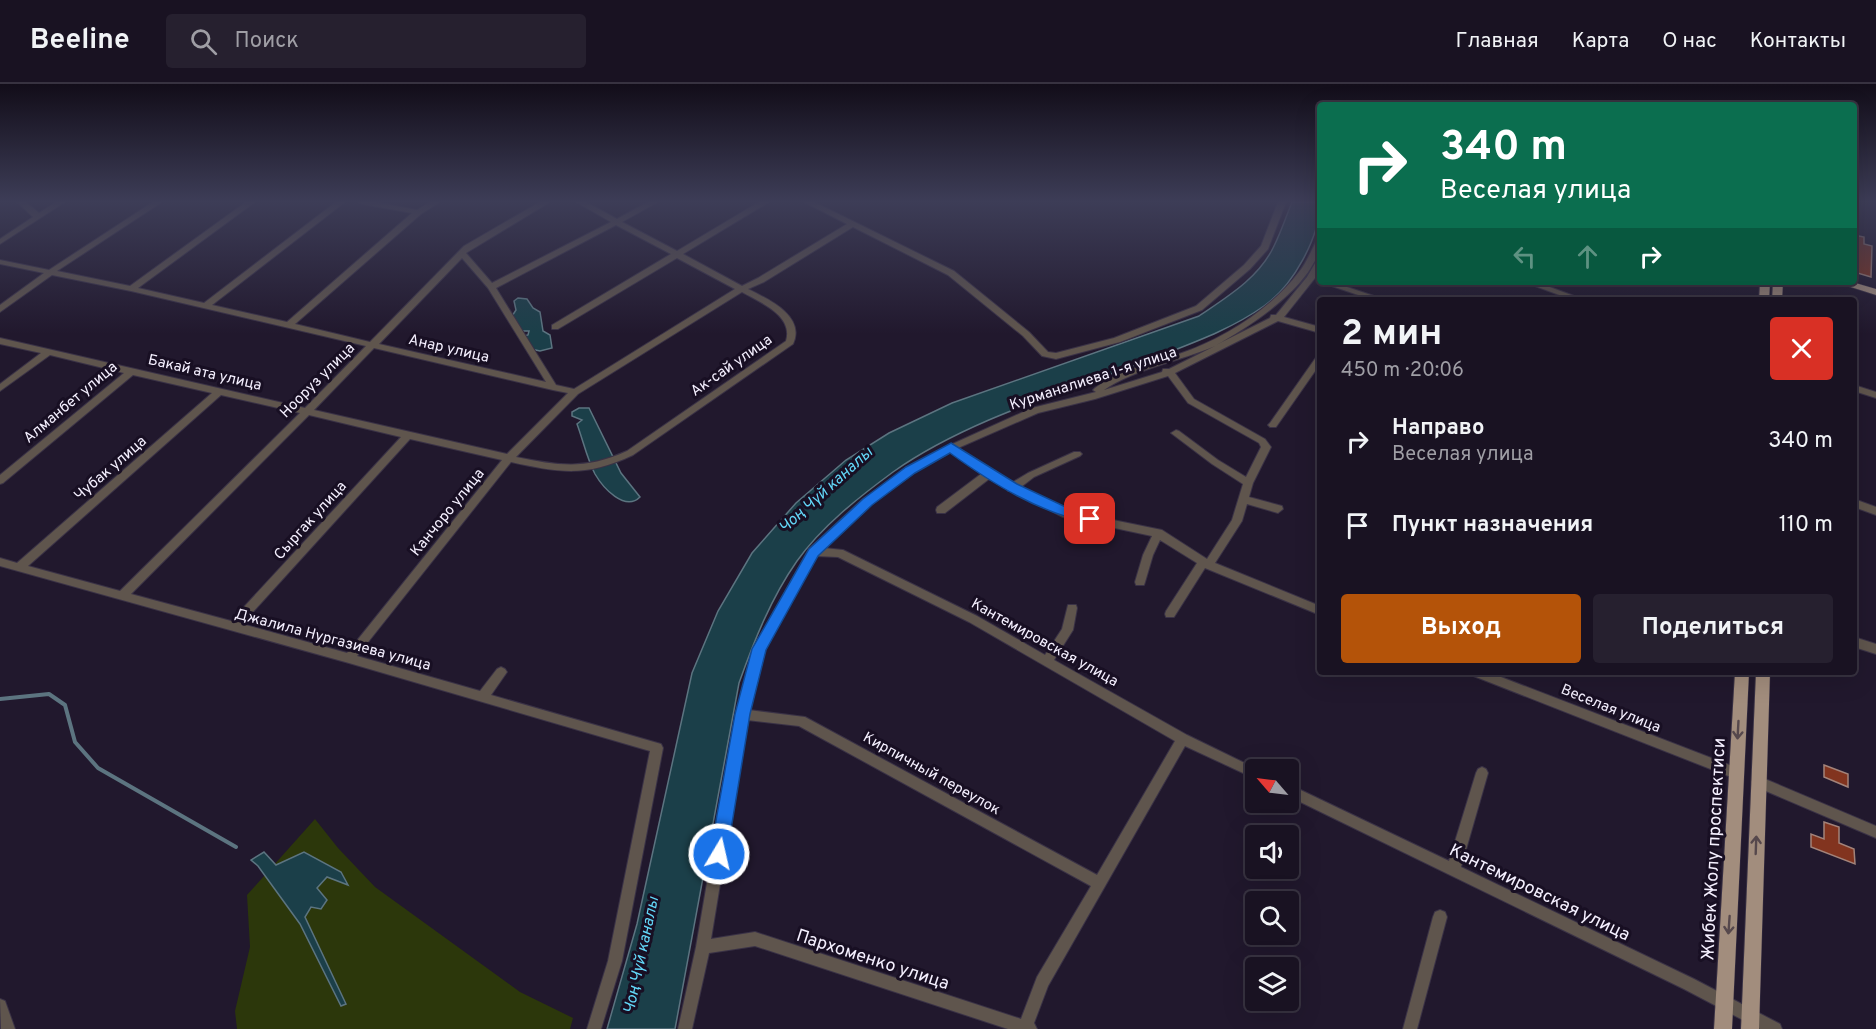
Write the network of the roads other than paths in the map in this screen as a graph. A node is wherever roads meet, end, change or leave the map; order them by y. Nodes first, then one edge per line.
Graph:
1 (91, 246) edge
2 (190, 246) edge
3 (284, 246) edge
4 (379, 246) edge
5 (471, 246) edge
6 (571, 246) edge
7 (660, 246) edge
8 (691, 246) edge
9 (815, 246) edge
10 (895, 246) edge
11 (1264, 246) edge
12 (1317, 251) edge
13 (462, 253) junction
14 (676, 255) junction
15 (0, 262) edge
16 (51, 272) junction
17 (1317, 281) edge
18 (1334, 285) edge
19 (1537, 285) edge
20 (1851, 285) edge
21 (490, 287) junction
22 (131, 289) junction
23 (742, 289) junction
24 (1876, 292) edge
25 (1372, 297) edge
26 (1572, 297) edge
27 (205, 308) junction
28 (0, 309) edge
29 (1279, 317) junction
30 (1255, 318) junction
31 (289, 325) junction
32 (555, 327) dead end
33 (1317, 329) edge
34 (0, 341) edge
35 (373, 344) junction
36 (49, 352) junction
37 (1317, 362) edge
38 (1147, 367) junction
39 (132, 371) junction
40 (1170, 372) junction
41 (553, 387) junction
42 (0, 388) edge
43 (1857, 389) edge
44 (220, 391) junction
45 (575, 392) junction
46 (1876, 395) edge
47 (1092, 397) junction
48 (308, 411) junction
49 (1273, 425) dead end
50 (1176, 432) dead end
51 (409, 434) junction
52 (951, 448) junction
53 (1077, 454) dead end
54 (509, 458) junction
55 (988, 474) junction
56 (0, 480) edge
57 (1248, 483) junction
58 (1012, 488) junction
59 (1244, 499) junction
60 (1857, 504) edge
61 (1278, 509) dead end
62 (940, 510) dead end
63 (1876, 511) edge
64 (1158, 533) junction
65 (813, 552) junction
66 (0, 562) edge
67 (1206, 563) junction
68 (18, 567) junction
69 (1140, 582) dead end
70 (122, 596) junction
71 (1072, 608) dead end
72 (1317, 610) edge
73 (1170, 614) dead end
74 (233, 627) junction
75 (1857, 643) edge
76 (1876, 649) edge
77 (350, 658) junction
78 (1047, 662) junction
79 (501, 672) dead end
80 (1483, 675) edge
81 (1742, 675) edge
82 (1763, 675) edge
83 (483, 697) junction
84 (742, 714) junction
85 (1183, 739) junction
86 (1245, 769) edge
87 (1482, 773) dead end
88 (1736, 773) junction
89 (1758, 782) junction
90 (1299, 794) edge
91 (1876, 832) edge
92 (1453, 871) junction
93 (1099, 883) junction
94 (1440, 917) dead end
95 (703, 947) junction
96 (1724, 1002) junction
97 (0, 1006) edge
98 (1751, 1023) edge
99 (1028, 1028) edge
100 (8, 1029) edge
101 (594, 1029) edge
102 (685, 1029) edge
103 (1410, 1029) edge
104 (1723, 1029) edge
105 (1774, 1029) edge

1 - 16 street
2 - 22 street
3 - 27 street
4 - 31 street
5 - 13 street, Нооруз улица
6 - 21 street
7 - 14 street, Ак-сай улица
8 - 14 street
9 - 23 street
10 - 11 street
12 - 30 street
13 - 21 street
13 - 35 street, Нооруз улица
14 - 23 street, Ак-сай улица
14 - 32 street
15 - 16 street, Анар улица
16 - 22 street, Анар улица
16 - 28 street
17 - 29 street, Курманалиева 1-я улица
18 - 25 street
19 - 26 street
20 - 24 main road
21 - 41 street
22 - 27 street, Анар улица
23 - 45 street
23 - 54 street, Ак-сай улица
27 - 31 street, Анар улица
29 - 30 street
29 - 33 street
29 - 40 street, Курманалиева 1-я улица
30 - 38 street
31 - 35 street, Анар улица
34 - 36 street, Бакай ата улица
35 - 41 street, Анар улица
35 - 48 street, Нооруз улица
36 - 39 street, Бакай ата улица
36 - 42 street
37 - 49 street
38 - 40 street
38 - 47 street
39 - 44 street, Бакай ата улица
39 - 56 street, Алманбет улица
40 - 47 street, Курманалиева 1-я улица
40 - 57 street
41 - 45 street, Анар улица
43 - 46 street
44 - 48 street, Бакай ата улица
44 - 68 street, Чубак улица
45 - 54 street, Канчоро улица
47 - 52 street, Курманалиева 1-я улица
48 - 51 street, Бакай ата улица
48 - 70 street, Нооруз улица
50 - 57 street
51 - 54 street, Бакай ата улица
51 - 74 street, Сыргак улица
52 - 55 street
52 - 65 street, Курманалиева 1-я улица
53 - 58 street
54 - 77 street, Канчоро улица
55 - 58 street
55 - 62 street
57 - 59 street
58 - 64 street
59 - 61 street
59 - 67 street
60 - 63 street
64 - 67 street
64 - 69 street
65 - 78 street, Кантемировская улица
65 - 84 street, Курманалиева 1-я улица
66 - 68 street, Джалила Нургазиева улица
67 - 72 street
67 - 73 street
68 - 70 street, Джалила Нургазиева улица
70 - 74 street, Джалила Нургазиева улица
71 - 78 street
74 - 77 street, Джалила Нургазиева улица
75 - 76 street
77 - 83 street, Джалила Нургазиева улица
78 - 85 street, Кантемировская улица
79 - 83 street
80 - 88 street, Веселая улица
81 -> 88 main road, Жибек Жолу проспектиси
82 - 89 main road
83 - 101 street, Джалила Нургазиева улица
84 - 93 street, Кирпичный переулок
84 - 95 street, Курманалиева 1-я улица
85 - 86 street, Кантемировская улица
85 - 93 street
87 - 92 street
88 -> 96 main road, Жибек Жолу проспектиси
89 - 91 street
98 -> 89 main road
90 - 92 street, Кантемировская улица
92 - 96 street, Кантемировская улица
93 - 99 street
94 - 103 street
95 - 99 street, Пархоменко улица
95 - 102 street, Курманалиева 1-я улица
96 - 98 street, Кантемировская улица
96 - 104 main road, Жибек Жолу проспектиси
97 - 100 street
98 - 105 street, Кантемировская улица

